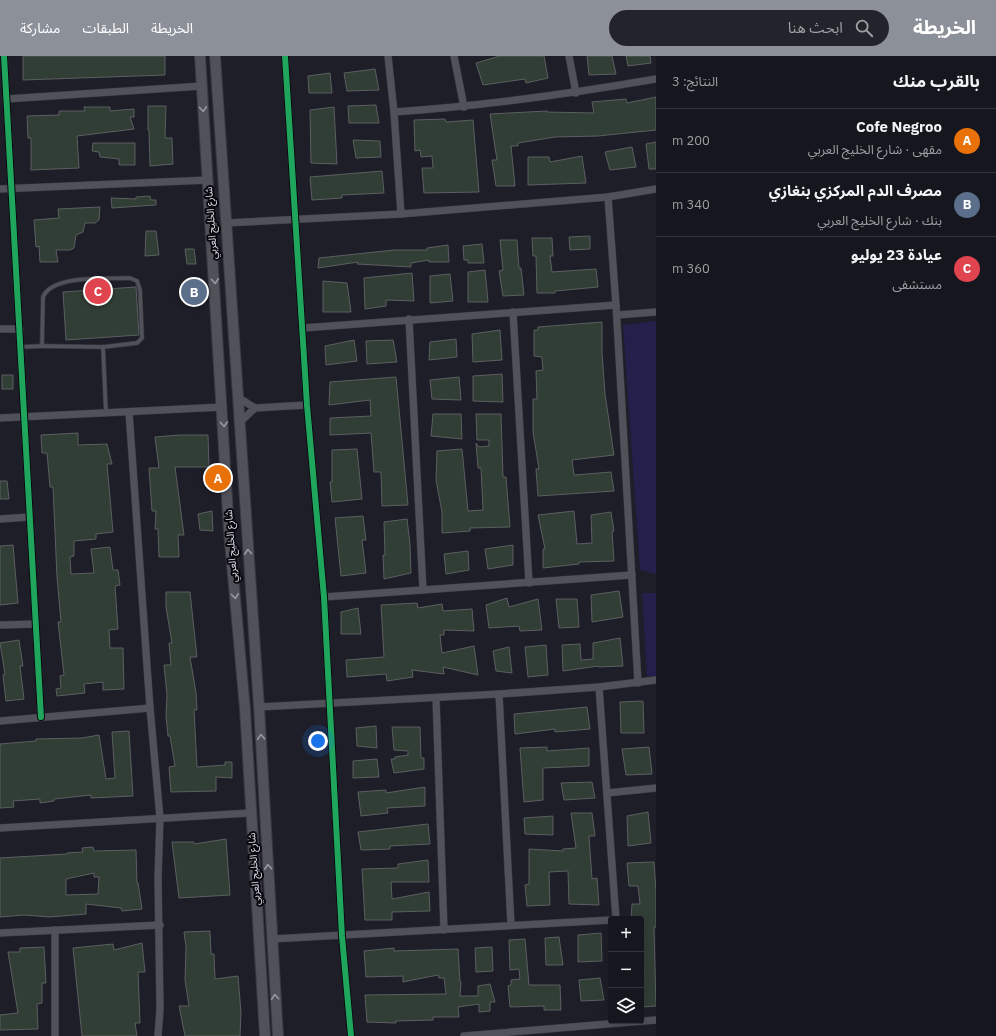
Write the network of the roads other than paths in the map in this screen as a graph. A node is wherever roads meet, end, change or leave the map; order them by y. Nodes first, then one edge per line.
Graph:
1 (4, 56) edge
2 (200, 56) edge
3 (215, 56) edge
4 (285, 56) edge
5 (388, 56) edge
6 (454, 56) edge
7 (568, 56) edge
8 (656, 79) edge
9 (202, 86) junction
10 (576, 93) junction
11 (6, 99) junction
12 (464, 107) junction
13 (394, 112) junction
14 (208, 180) junction
15 (10, 188) junction
16 (0, 189) edge
17 (656, 189) edge
18 (608, 197) junction
19 (401, 214) junction
20 (295, 220) junction
21 (226, 223) junction
22 (616, 305) junction
23 (513, 312) junction
24 (656, 312) edge
25 (617, 315) junction
26 (409, 320) junction
27 (303, 328) junction
28 (20, 329) junction
29 (0, 330) edge
30 (42, 346) junction
31 (19, 347) junction
32 (103, 347) junction
33 (238, 398) junction
34 (307, 405) junction
35 (223, 407) junction
36 (255, 408) junction
37 (129, 412) junction
38 (106, 414) junction
39 (0, 418) edge
40 (23, 418) junction
41 (240, 422) junction
42 (29, 517) junction
43 (0, 519) edge
44 (230, 531) junction
45 (247, 531) junction
46 (632, 575) junction
47 (529, 583) junction
48 (423, 590) junction
49 (324, 597) junction
50 (35, 624) junction
51 (0, 625) edge
52 (656, 680) edge
53 (638, 683) junction
54 (599, 687) junction
55 (499, 694) junction
56 (436, 698) junction
57 (329, 704) junction
58 (150, 708) junction
59 (259, 708) junction
60 (41, 718) junction
61 (0, 721) edge
62 (656, 788) edge
63 (607, 793) junction
64 (250, 813) junction
65 (160, 818) junction
66 (0, 828) edge
67 (616, 916) edge
68 (608, 920) edge
69 (160, 925) junction
70 (511, 925) junction
71 (55, 930) junction
72 (444, 930) junction
73 (0, 933) edge
74 (342, 936) junction
75 (272, 940) junction
76 (656, 1020) edge
77 (644, 1021) edge
78 (608, 1023) edge
79 (55, 1036) edge
80 (158, 1036) edge
81 (265, 1036) edge
82 (278, 1036) edge
83 (351, 1036) edge
84 (464, 1036) edge

1 - 11 street
2 - 9 main road, شارع الخليج العربي
3 - 21 main road, شارع الخليج العربي
4 - 20 street
5 - 13 street
6 - 12 street
7 - 10 street
8 - 10 street
9 - 11 street
9 -> 14 main road, شارع الخليج العربي
10 - 12 street
11 - 15 street
12 - 13 street
13 - 19 street
14 - 15 street
14 -> 35 main road, شارع الخليج العربي
15 - 16 street
15 - 28 street
17 - 18 street
18 - 19 street
18 - 22 street
19 - 20 street
20 - 21 street
20 - 27 street
21 - 33 main road, شارع الخليج العربي
22 - 23 street
22 - 25 street
23 - 26 street
23 - 47 street
24 - 25 street
25 - 46 street
26 - 27 street
26 - 48 street
27 - 34 street
28 - 29 street
28 - 31 street
30 - 31 lane
30 - 32 lane
30 - 32 lane
31 - 40 street
32 - 38 lane
33 - 36 street
33 - 41 main road, شارع الخليج العربي
34 - 36 street
34 - 49 street
35 - 37 street
35 -> 44 main road, شارع الخليج العربي
36 - 41 street
37 - 38 street
37 - 58 street
38 - 40 street
39 - 40 street
40 - 42 street
41 - 45 main road, شارع الخليج العربي
42 - 43 street
42 - 50 street
44 - 45 main road
44 -> 64 main road, شارع الخليج العربي
59 -> 45 main road, شارع الخليج العربي
46 - 47 street
46 - 53 street
47 - 48 street
48 - 49 street
49 - 57 street
50 - 51 street
50 - 60 street
52 - 53 street
53 - 54 street
54 - 55 street
54 - 63 street
55 - 56 street
55 - 70 street
56 - 57 street
56 - 72 street
57 - 59 street
57 - 74 street
58 - 60 street
58 - 65 street
75 -> 59 main road, شارع الخليج العربي
60 - 61 street
62 - 63 street
63 - 67 street
64 - 65 street
64 - 81 main road, شارع الخليج العربي
65 - 66 street
65 - 69 street
68 - 70 street
69 - 71 street
69 - 80 street
70 - 72 street
71 - 73 street
71 - 79 street
72 - 74 street
74 - 75 street
74 - 83 street
82 -> 75 main road, شارع الخليج العربي
76 - 77 street
78 - 84 street

